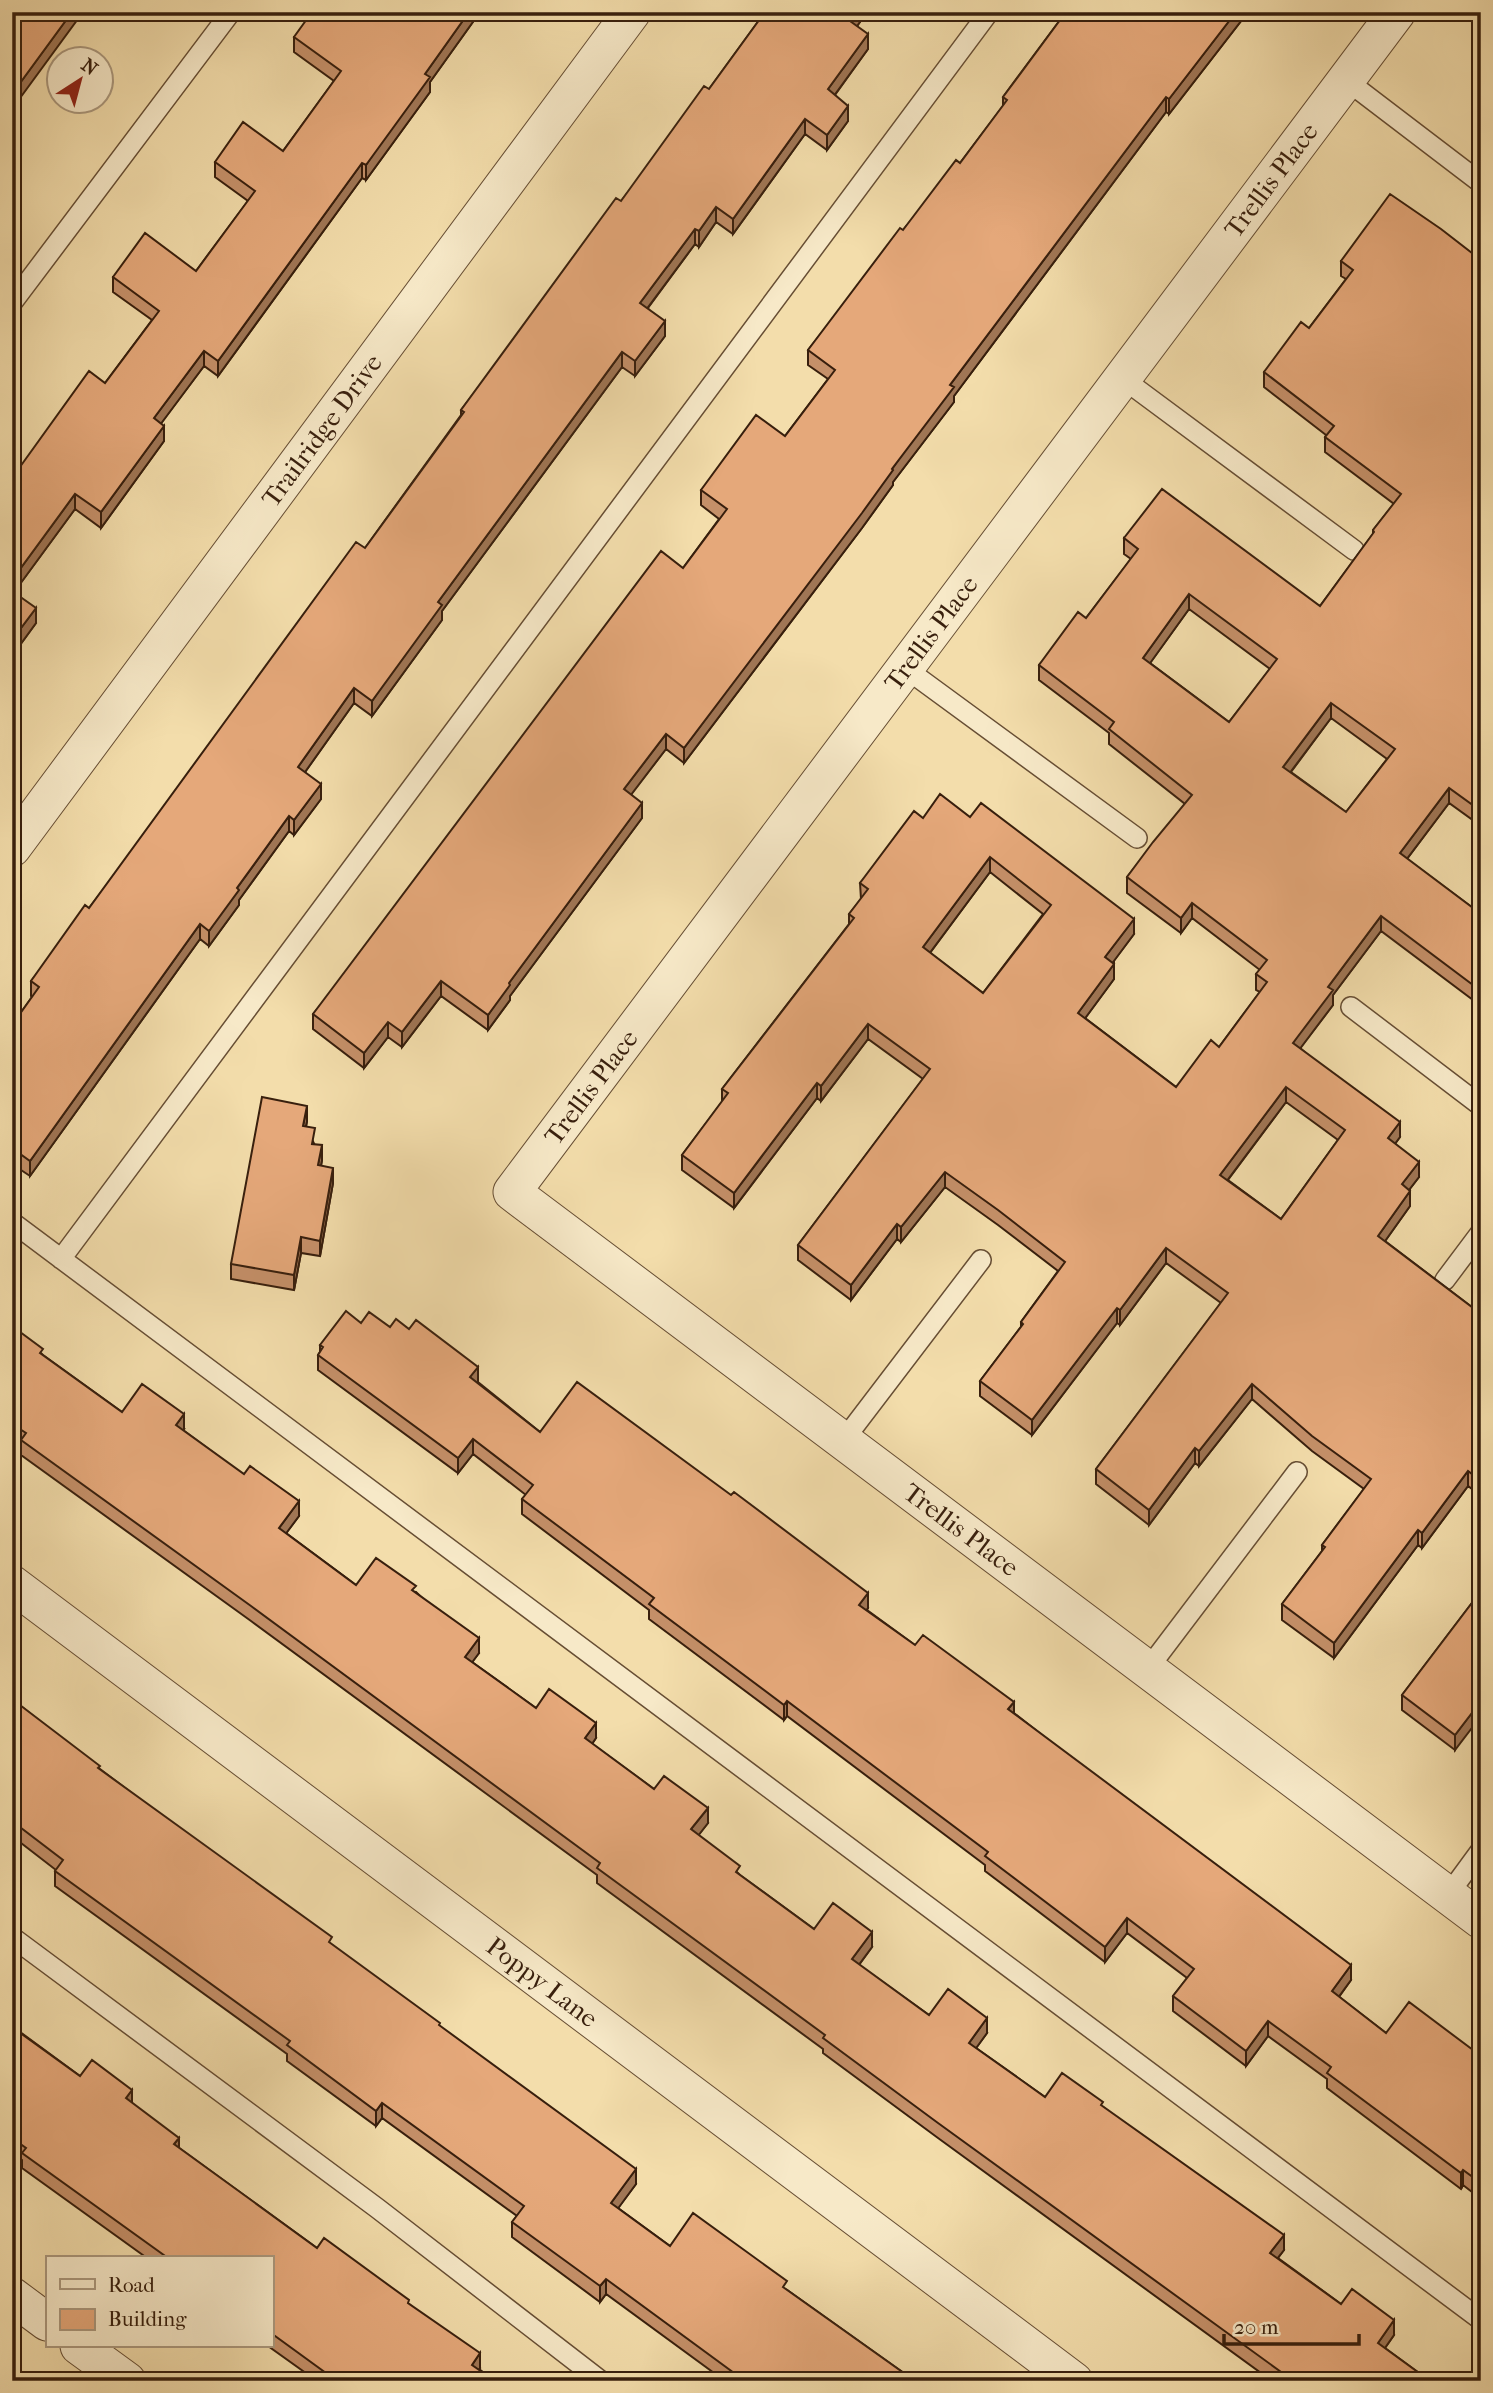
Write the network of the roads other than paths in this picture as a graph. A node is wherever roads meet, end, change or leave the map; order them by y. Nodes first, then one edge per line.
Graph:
1 (231, 12) edge
2 (632, 12) edge
3 (989, 12) edge
4 (1397, 12) edge
5 (1346, 80) junction
6 (1481, 183) edge
7 (12, 303) edge
8 (1122, 378) junction
9 (1354, 550) dead end
10 (905, 668) junction
11 (1137, 838) dead end
12 (12, 848) edge
13 (1351, 1007) dead end
14 (1481, 1106) edge
15 (12, 1222) edge
16 (1481, 1232) edge
17 (61, 1259) junction
18 (981, 1260) dead end
19 (1445, 1280) dead end
20 (843, 1441) junction
21 (1297, 1472) dead end
22 (12, 1584) edge
23 (1147, 1670) junction
24 (1481, 1850) edge
25 (1448, 1895) junction
26 (1481, 1920) edge
27 (12, 1937) edge
28 (12, 2296) edge
29 (1481, 2320) edge
30 (46, 2321) edge
31 (82, 2348) edge
32 (127, 2381) edge
33 (601, 2381) edge
34 (1074, 2381) edge

1 - 7 lane
2 - 12 street, Trailridge Drive
3 - 17 lane
4 - 5 street, Trellis Place
5 - 6 lane
5 - 8 street, Trellis Place
8 - 9 lane
8 - 10 street, Trellis Place
10 - 11 lane
10 - 20 street, Trellis Place
13 - 14 lane
15 - 17 lane
16 - 19 lane
17 - 29 lane
18 - 20 lane
20 - 23 street, Trellis Place
21 - 23 lane
22 - 34 street, Poppy Lane
23 - 25 street, Trellis Place
24 - 25 lane
25 - 26 street, Trellis Place
27 - 33 lane
28 - 30 street
31 - 32 street

